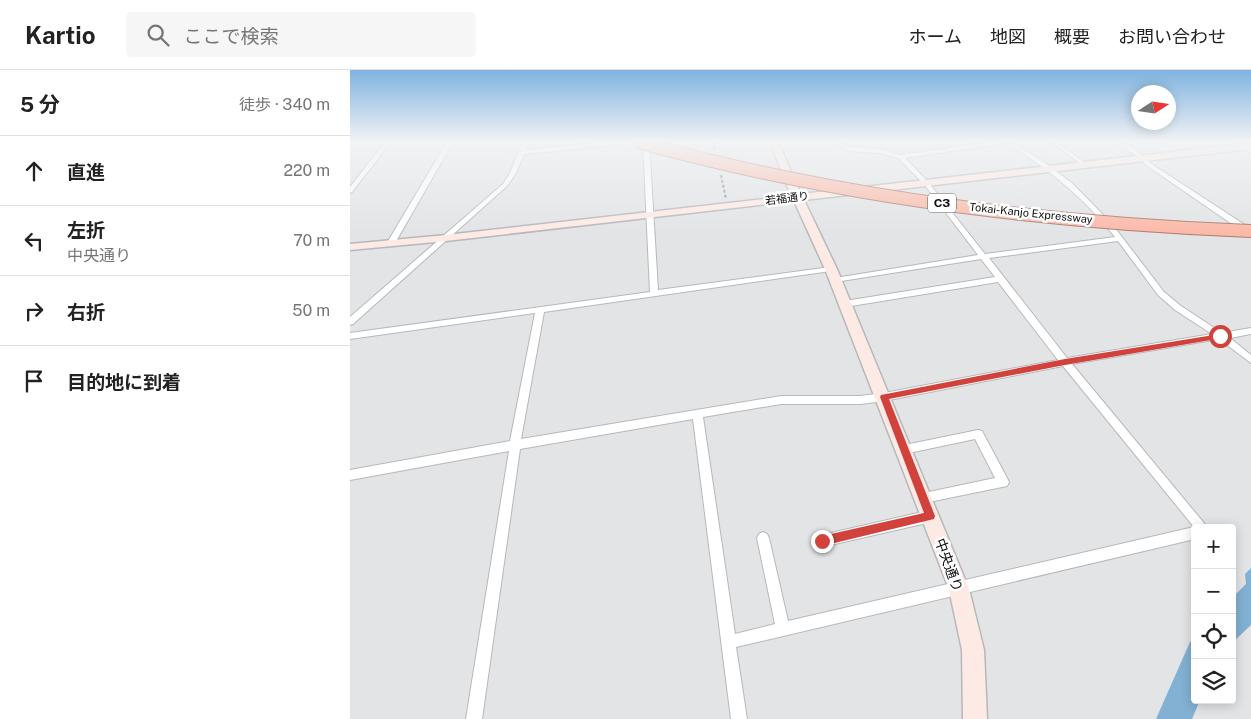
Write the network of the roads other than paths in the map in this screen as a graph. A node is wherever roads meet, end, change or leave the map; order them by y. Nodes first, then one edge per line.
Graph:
1 (365, 172) edge
2 (432, 172) edge
3 (513, 172) edge
4 (648, 172) edge
5 (767, 172) edge
6 (787, 172) edge
7 (915, 172) edge
8 (1016, 172) edge
9 (1054, 172) edge
10 (1161, 172) edge
11 (926, 184) junction
12 (350, 191) edge
13 (797, 197) junction
14 (651, 215) junction
15 (1251, 232) edge
16 (446, 238) junction
17 (1120, 239) junction
18 (391, 244) junction
19 (350, 247) edge
20 (981, 257) junction
21 (833, 274) junction
22 (999, 279) junction
23 (654, 293) junction
24 (845, 304) junction
25 (540, 309) junction
26 (350, 322) edge
27 (1251, 331) edge
28 (350, 336) edge
29 (1220, 336) junction
30 (1240, 350) junction
31 (1251, 352) edge
32 (1251, 360) edge
33 (1065, 362) junction
34 (884, 397) junction
35 (698, 415) junction
36 (515, 444) junction
37 (904, 449) junction
38 (350, 475) edge
39 (924, 498) junction
40 (930, 516) junction
41 (1199, 524) edge
42 (1191, 534) edge
43 (763, 538) dead end
44 (822, 541) dead end
45 (959, 589) junction
46 (783, 630) junction
47 (729, 642) junction
48 (474, 719) edge
49 (739, 719) edge
50 (975, 719) edge

1 - 12 street
2 - 18 street
3 - 16 street
4 - 14 street
5 - 15 highway, Tokai-Kanjo Expressway / C3, bridge
6 - 13 street, 中央通り
7 - 11 street
8 - 11 street, 若福通り
9 - 17 street
10 - 15 street
11 - 13 street, 若福通り
11 - 20 street
13 - 14 street, 若福通り
13 - 21 street, 中央通り
14 - 16 street, 若福通り
14 - 23 street
16 - 18 street, 若福通り
16 - 26 street
17 - 20 street
17 - 29 street
18 - 19 street, 若福通り
20 - 21 street
20 - 22 street
21 - 23 street
21 - 24 street, 中央通り
22 - 24 street
22 - 33 street
23 - 25 street
24 - 34 street, 中央通り
25 - 28 street
25 - 36 street
27 - 29 street
29 - 30 street
29 - 33 street
30 - 31 street
30 - 32 street
33 - 34 street
33 - 41 street
34 - 35 street
34 - 37 street, 中央通り
35 - 36 street
35 - 47 street
36 - 38 street
36 - 48 street
37 - 39 street, 中央通り
37 - 39 street
39 - 40 street, 中央通り
40 - 44 street
40 - 45 street, 中央通り
42 - 45 street
43 - 46 street
45 - 46 street
45 - 50 street, 中央通り
46 - 47 street
47 - 49 street

